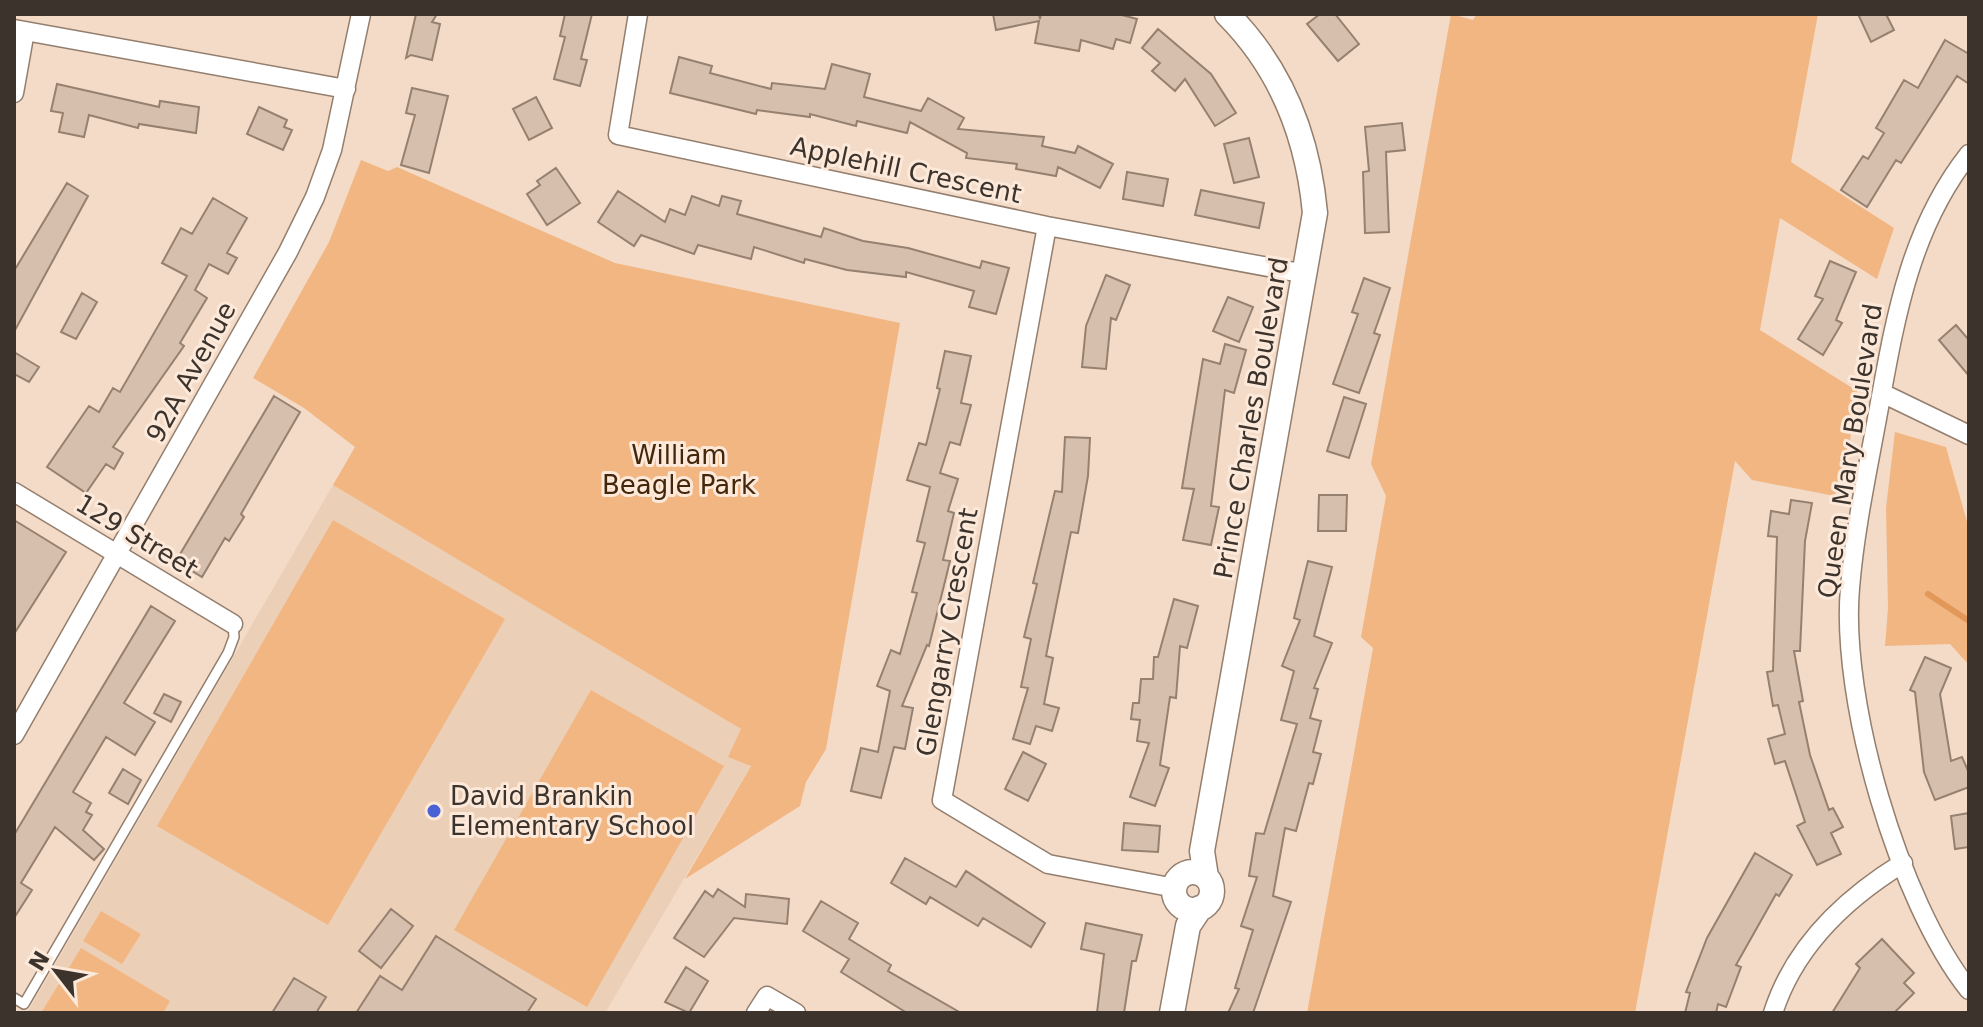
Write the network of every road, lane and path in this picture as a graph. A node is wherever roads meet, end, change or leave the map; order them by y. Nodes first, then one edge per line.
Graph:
1 (361, 14) edge
2 (638, 14) edge
3 (1227, 14) edge
4 (19, 30) edge
5 (346, 89) junction
6 (14, 93) edge
7 (1969, 154) edge
8 (1047, 226) junction
9 (1306, 274) junction
10 (1882, 393) junction
11 (1969, 435) edge
12 (14, 492) edge
13 (118, 556) junction
14 (233, 624) joint
15 (14, 735) edge
16 (1903, 863) junction
17 (1190, 896) junction
18 (1969, 990) edge
19 (14, 998) edge
20 (756, 1013) edge
21 (796, 1013) edge
22 (1172, 1013) edge
23 (1773, 1013) edge

1 - 5 street, 92A Avenue
2 - 8 street, Applehill Crescent
3 - 9 street, Prince Charles Boulevard
4 - 5 street
4 - 6 street
5 - 13 street, 92A Avenue
7 - 10 street, Queen Mary Boulevard
8 - 9 street, Applehill Crescent
8 - 17 street, Glengarry Crescent
9 - 17 street, Prince Charles Boulevard
10 - 11 street
10 - 16 street, Queen Mary Boulevard
12 - 13 street, 129 Street
13 - 14 street, 129 Street
13 - 15 street, 92A Avenue
14 - 19 lane
16 - 18 street, Queen Mary Boulevard
16 - 23 street
17 - 22 street, Prince Charles Boulevard
20 - 21 street

